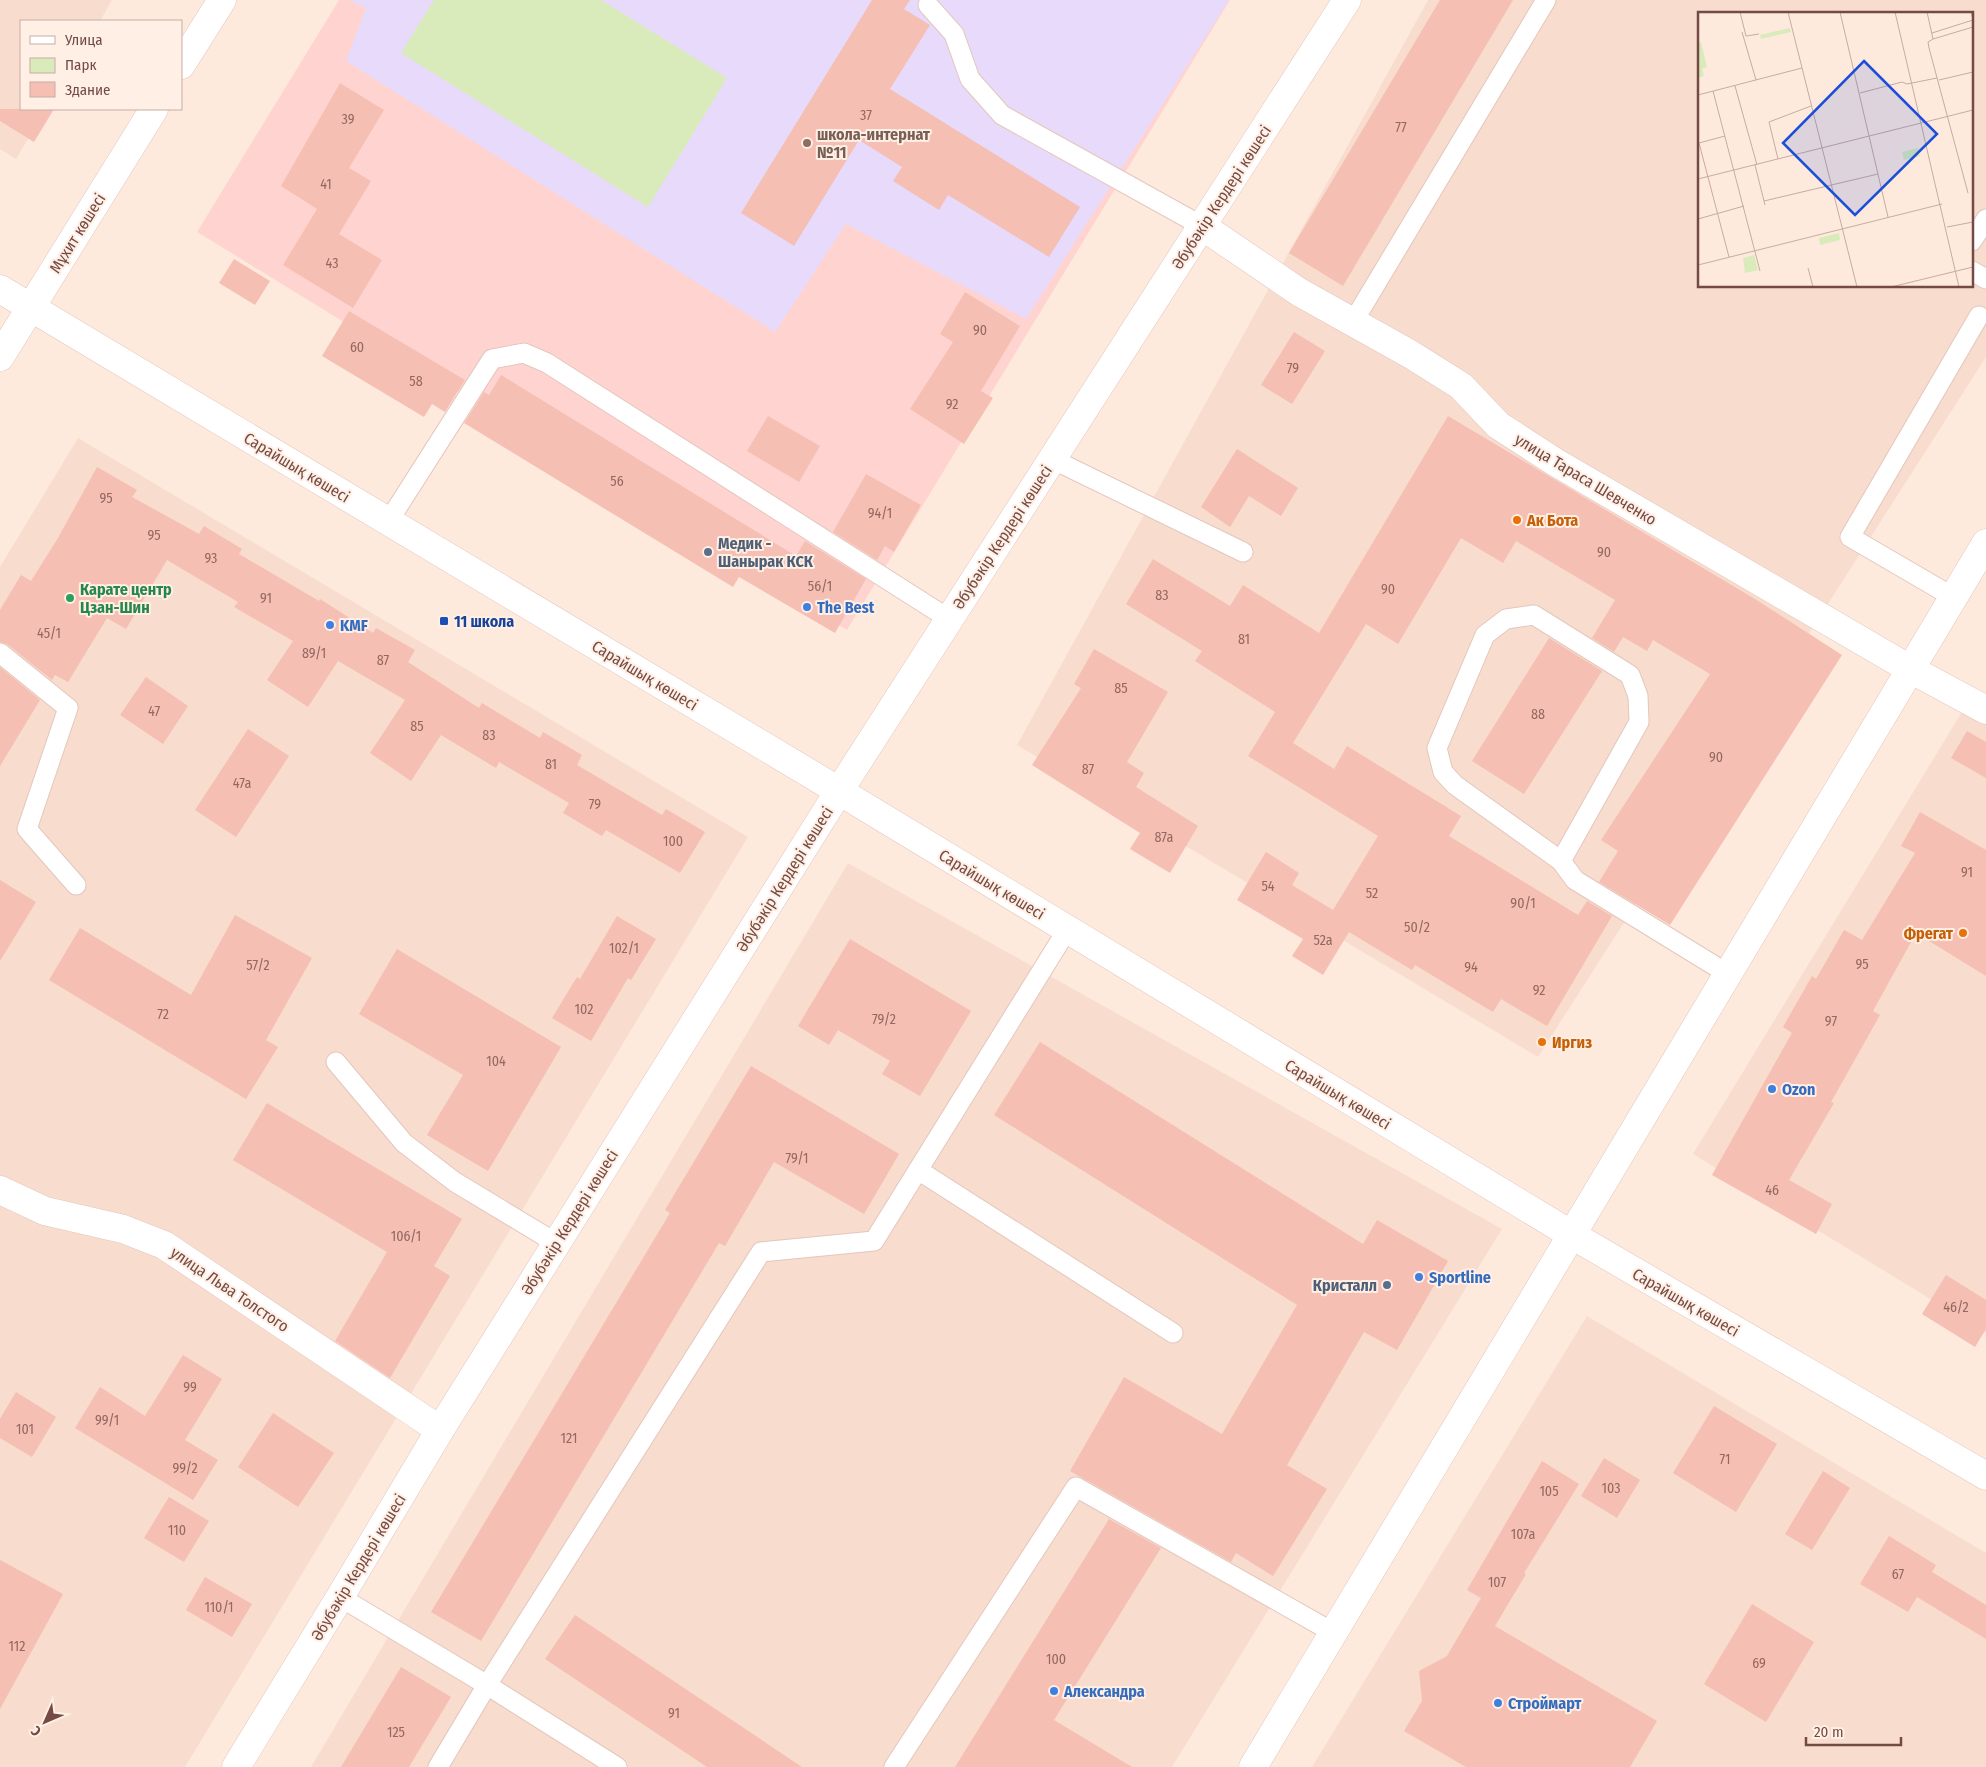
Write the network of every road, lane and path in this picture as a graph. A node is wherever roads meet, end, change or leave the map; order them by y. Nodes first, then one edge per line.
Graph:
1 (222, 0) edge
2 (1347, 0) edge
3 (1546, 0) edge
4 (928, 5) dead end
5 (182, 63) edge
6 (153, 110) edge
7 (1986, 218) edge
8 (1202, 226) junction
9 (1974, 239) edge
10 (1974, 272) edge
11 (1986, 279) edge
12 (0, 289) edge
13 (30, 308) junction
14 (1979, 316) dead end
15 (1353, 322) junction
16 (0, 357) edge
17 (1052, 459) junction
18 (388, 522) junction
19 (1986, 543) edge
20 (1243, 552) dead end
21 (1953, 597) junction
22 (949, 619) junction
23 (0, 653) edge
24 (1910, 669) junction
25 (1986, 710) edge
26 (839, 791) junction
27 (1561, 861) junction
28 (76, 885) dead end
29 (1067, 930) junction
30 (1728, 974) junction
31 (336, 1062) dead end
32 (918, 1170) junction
33 (0, 1190) edge
34 (1572, 1235) junction
35 (556, 1244) junction
36 (1173, 1333) dead end
37 (440, 1430) junction
38 (1986, 1476) edge
39 (340, 1598) junction
40 (1334, 1633) junction
41 (487, 1685) junction
42 (236, 1767) edge
43 (438, 1767) edge
44 (617, 1767) edge
45 (894, 1767) edge
46 (1253, 1767) edge

1 - 5 street
2 - 8 street, Әбубәкір Кердері көшесі
3 - 15 lane
4 - 8 lane
6 - 13 street, Мұхит көшесі
7 - 9 lane
8 - 15 street, улица Тараса Шевченко
8 - 17 street, Әбубәкір Кердері көшесі
10 - 11 lane
12 - 13 street, Сарайшық көшесі
13 - 16 street, Мұхит көшесі
13 - 18 street, Сарайшық көшесі
14 - 21 lane
15 - 24 street, улица Тараса Шевченко
17 - 20 lane
17 - 22 street, Әбубәкір Кердері көшесі
18 - 22 lane
18 - 26 street, Сарайшық көшесі
19 - 21 street
21 - 24 street
22 - 26 street, Әбубәкір Кердері көшесі
23 - 28 lane
24 - 25 street, улица Тараса Шевченко
24 - 30 street
26 - 29 street, Сарайшық көшесі
26 - 35 street, Әбубәкір Кердері көшесі
27 - 27 lane
27 - 30 lane
29 - 32 lane
29 - 34 street, Сарайшық көшесі
30 - 34 street
31 - 35 lane
32 - 36 lane
32 - 41 lane
33 - 37 street, улица Льва Толстого
34 - 38 street, Сарайшық көшесі
34 - 40 street
35 - 37 street, Әбубәкір Кердері көшесі
37 - 39 street, Әбубәкір Кердері көшесі
39 - 41 lane
39 - 42 street, Әбубәкір Кердері көшесі
40 - 45 lane
40 - 46 street
41 - 43 lane
41 - 44 lane

